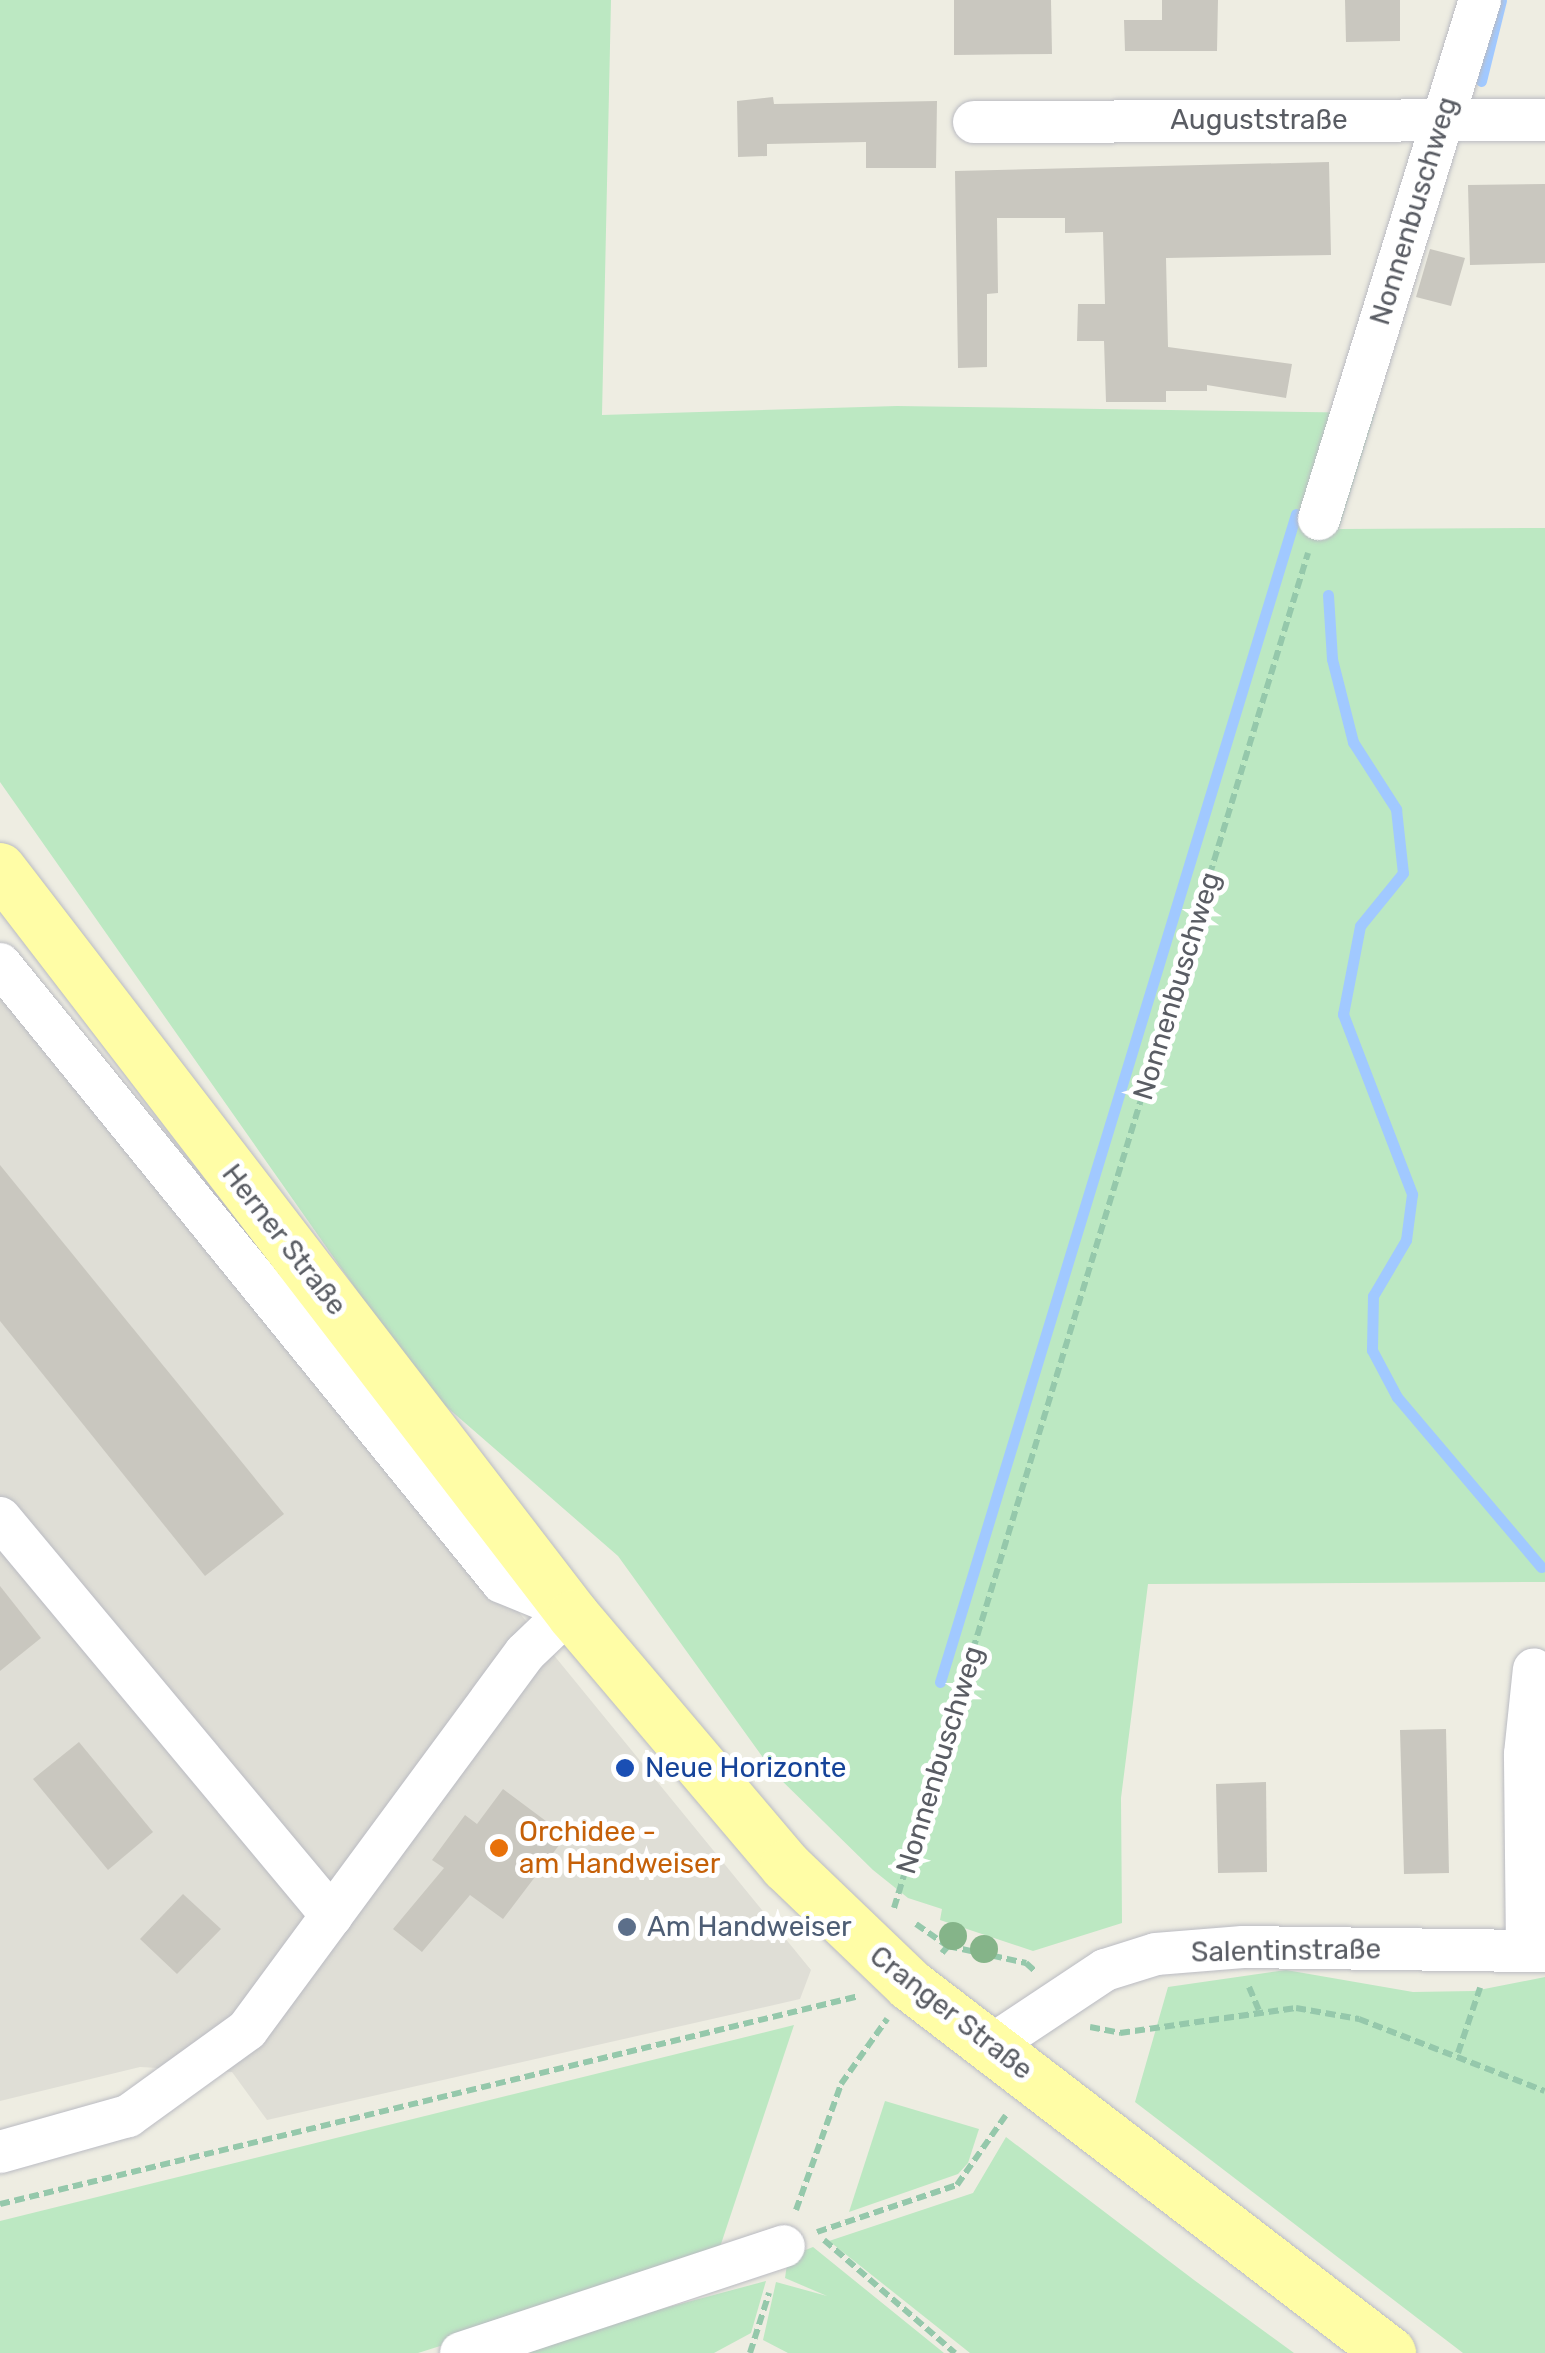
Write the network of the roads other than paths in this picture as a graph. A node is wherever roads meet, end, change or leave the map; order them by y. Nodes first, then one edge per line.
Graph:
1 (1480, 0) edge
2 (1442, 119) junction
3 (1545, 120) edge
4 (974, 122) dead end
5 (1318, 519) road end
6 (0, 869) edge
7 (0, 964) edge
8 (0, 1518) edge
9 (570, 1610) junction
10 (1534, 1670) dead end
11 (332, 1916) junction
12 (1520, 1951) edge
13 (992, 2045) junction
14 (0, 2152) edge
15 (791, 2252) road end
16 (460, 2353) edge
17 (1390, 2353) edge

1 - 2 street, Nonnenbuschweg
2 - 3 street, Auguststraße
2 - 4 street, Auguststraße
2 - 5 street, Nonnenbuschweg
6 - 9 main road, Herner Straße
7 - 9 street
8 - 11 street
9 - 11 street
9 - 13 main road, Cranger Straße
10 - 12 street
11 - 14 street
12 - 13 street, Salentinstraße
13 - 17 main road, Cranger Straße
15 - 16 street

